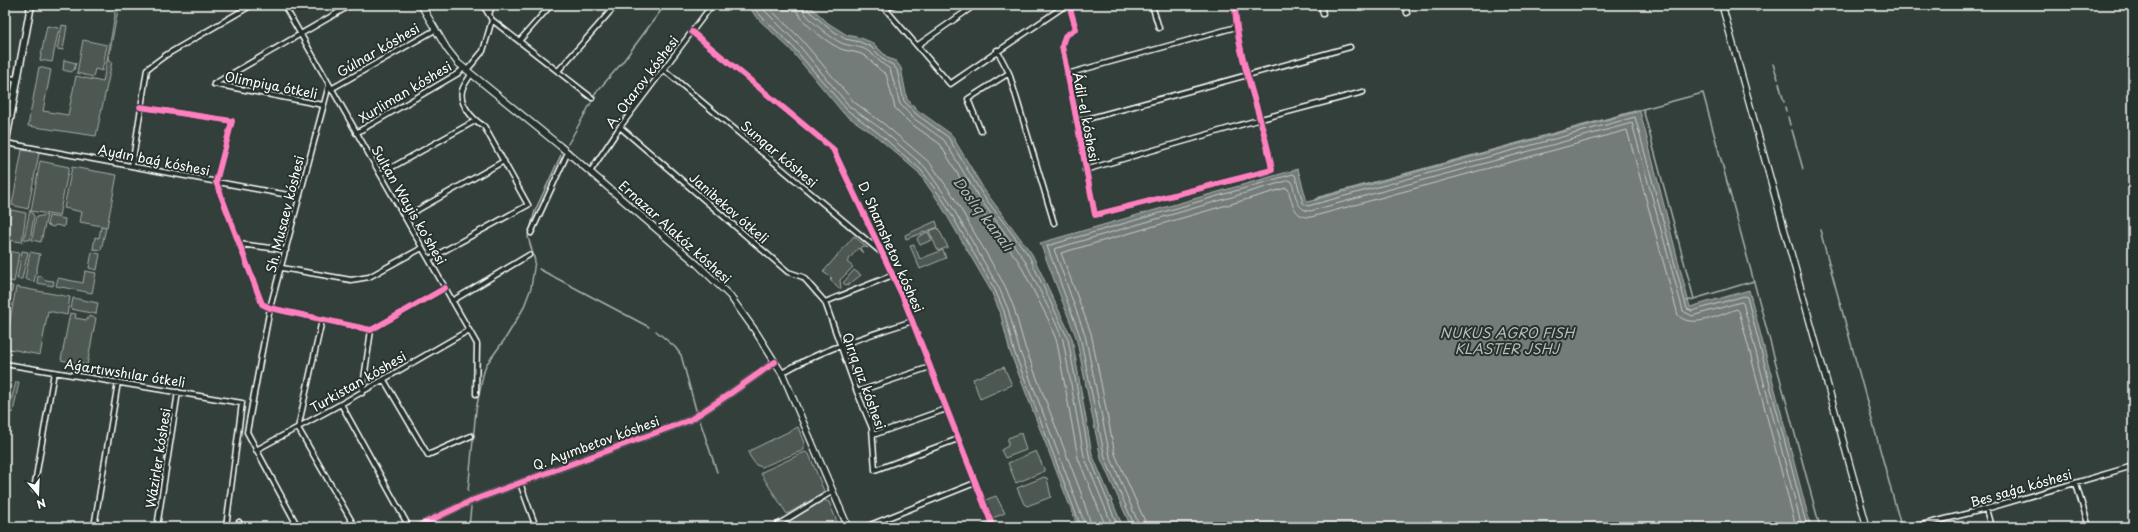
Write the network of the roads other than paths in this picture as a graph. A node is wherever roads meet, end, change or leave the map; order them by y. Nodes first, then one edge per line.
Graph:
1 (31, 5) edge
2 (252, 5) edge
3 (284, 5) edge
4 (351, 5) edge
5 (421, 5) edge
6 (483, 5) edge
7 (492, 5) edge
8 (550, 5) edge
9 (616, 5) edge
10 (712, 5) edge
11 (882, 5) edge
12 (894, 5) edge
13 (975, 5) edge
14 (1066, 5) edge
15 (1069, 5) edge
16 (1152, 5) edge
17 (1235, 5) edge
18 (1321, 5) edge
19 (1405, 5) edge
20 (1722, 5) edge
21 (885, 9) junction
22 (1407, 13) dead end
23 (1323, 14) dead end
24 (489, 15) junction
25 (492, 20) junction
26 (1236, 27) junction
27 (1159, 28) dead end
28 (435, 30) junction
29 (692, 32) junction
30 (301, 35) junction
31 (520, 40) junction
32 (918, 45) junction
33 (1350, 47) dead end
34 (997, 50) junction
35 (663, 69) junction
36 (467, 71) junction
37 (558, 71) junction
38 (1009, 73) junction
39 (1067, 74) junction
40 (1246, 75) junction
41 (5, 78) edge
42 (18, 79) junction
43 (330, 87) junction
44 (1363, 92) dead end
45 (592, 98) dead end
46 (323, 105) junction
47 (140, 107) junction
48 (1260, 119) junction
49 (475, 121) junction
50 (1076, 122) junction
51 (620, 127) junction
52 (981, 131) dead end
53 (356, 133) junction
54 (5, 144) edge
55 (568, 152) junction
56 (504, 161) junction
57 (132, 166) junction
58 (1085, 170) junction
59 (590, 172) junction
60 (380, 174) junction
61 (216, 182) junction
62 (299, 197) junction
63 (405, 217) junction
64 (1054, 223) dead end
65 (531, 233) dead end
66 (240, 244) junction
67 (422, 248) junction
68 (286, 250) junction
69 (883, 254) junction
70 (530, 255) dead end
71 (429, 259) junction
72 (282, 268) junction
73 (893, 275) junction
74 (445, 288) junction
75 (452, 301) junction
76 (825, 302) junction
77 (270, 308) junction
78 (322, 320) junction
79 (912, 321) junction
80 (371, 330) junction
81 (469, 330) junction
82 (840, 346) junction
83 (775, 362) junction
84 (5, 364) edge
85 (930, 367) junction
86 (54, 372) junction
87 (782, 373) junction
88 (384, 380) junction
89 (118, 382) junction
90 (178, 392) junction
91 (362, 392) junction
92 (857, 392) junction
93 (476, 394) dead end
94 (341, 404) junction
95 (946, 409) junction
96 (298, 428) junction
97 (873, 435) junction
98 (471, 436) dead end
99 (958, 439) junction
100 (256, 450) junction
101 (2133, 466) edge
102 (520, 483) junction
103 (975, 483) junction
104 (2076, 484) junction
105 (34, 489) dead end
106 (833, 491) junction
107 (1986, 509) junction
108 (240, 522) dead end
109 (992, 525) edge
110 (94, 527) edge
111 (157, 527) edge
112 (226, 527) edge
113 (242, 527) edge
114 (298, 527) edge
115 (355, 527) edge
116 (409, 527) edge
117 (416, 527) edge
118 (536, 527) edge
119 (774, 527) edge
120 (848, 527) edge
121 (865, 527) edge
122 (984, 527) edge
123 (1868, 527) edge
124 (1913, 527) edge
125 (1991, 527) edge
126 (2089, 527) edge

1 - 42 main road
2 - 47 street
3 - 30 street, Sultan Wayis ko'shesi
4 - 30 street
5 - 28 main road, Ernazar Alakóz kóshesi
6 - 24 street
7 - 24 street
8 - 31 street
9 - 37 street
10 - 29 street, A. Otarov kóshesi
11 - 21 street
12 - 21 street
13 - 32 street
14 - 34 street
15 - 39 street, Ádil-el kóshesi
16 - 27 street
17 - 26 street
18 - 23 street
19 - 22 street
20 - 123 main road
21 - 32 street
24 - 25 street
25 - 31 street
25 - 36 street
26 - 39 street
26 - 40 street
28 - 36 main road, Ernazar Alakóz kóshesi
28 - 43 street, Gúlnar kóshesi
29 - 35 street, A. Otarov kóshesi
29 - 69 street, D. Shamshetov kóshesi
30 - 43 street, Sultan Wayis ko'shesi
30 - 46 street, Olimpiya ótkeli
31 - 37 street
32 - 34 street
33 - 40 street
34 - 38 street
35 - 51 street, A. Otarov kóshesi
35 - 69 street, Sunqar kóshesi
36 - 49 street
36 - 53 street, Xurliman kóshesi
36 - 55 main road, Ernazar Alakóz kóshesi
37 - 45 street
38 - 52 street
38 - 64 street
39 - 50 street, Ádil-el kóshesi
40 - 48 street
40 - 50 street
41 - 42 street
42 - 54 main road
43 - 46 street, Sh. Musaev kóshesi
43 - 53 street, Sultan Wayis ko'shesi
44 - 48 street
46 - 62 street, Sh. Musaev kóshesi
47 - 57 street
47 - 61 street
48 - 58 street
48 - 58 street, Ádil-el kóshesi
49 - 56 street
49 - 60 street
50 - 58 street, Ádil-el kóshesi
51 - 59 street, A. Otarov kóshesi
51 - 76 street, Janibekov ótkeli
53 - 60 street, Sultan Wayis ko'shesi
54 - 57 street, Aydın baǵ kóshesi
55 - 59 main road, Ernazar Alakóz kóshesi
55 - 65 street
56 - 63 street
56 - 71 street
57 - 61 street, Aydın baǵ kóshesi
59 - 83 main road, Ernazar Alakóz kóshesi
60 - 63 street, Sultan Wayis ko'shesi
61 - 62 street, Aydın baǵ kóshesi
61 - 66 street
62 - 68 street, Sh. Musaev kóshesi
63 - 67 street, Sultan Wayis ko'shesi
66 - 68 street
66 - 77 street
67 - 71 street, Sultan Wayis ko'shesi
67 - 72 street
68 - 72 street, Sh. Musaev kóshesi
69 - 73 street, D. Shamshetov kóshesi
70 - 75 street
71 - 74 street, Sultan Wayis ko'shesi
72 - 77 street, Sh. Musaev kóshesi
73 - 76 street
73 - 79 street, D. Shamshetov kóshesi
74 - 75 street, Sultan Wayis ko'shesi
74 - 80 street
75 - 81 street, Sultan Wayis ko'shesi
76 - 82 street, Qırıq qız kóshesi
77 - 78 street
77 - 100 street, Sh. Musaev kóshesi
78 - 80 street
78 - 96 street
79 - 82 street
79 - 85 street, D. Shamshetov kóshesi
80 - 91 street
81 - 88 street, Turkistan kóshesi
81 - 93 street, Sultan Wayis ko'shesi
82 - 87 street
82 - 92 street, Qırıq qız kóshesi
83 - 87 main road, Ernazar Alakóz kóshesi
83 - 102 street, Q. Ayımbetov kóshesi
84 - 86 street, Aǵartıwshılar ótkeli
85 - 92 street
85 - 95 street, D. Shamshetov kóshesi
86 - 89 street, Aǵartıwshılar ótkeli
86 - 105 street
87 - 106 main road, Ernazar Alakóz kóshesi
88 - 91 street, Turkistan kóshesi
88 - 98 street
89 - 90 street, Aǵartıwshılar ótkeli
89 - 110 street
90 - 111 street, Wázirler kóshesi
90 - 112 street, Aǵartıwshılar ótkeli
91 - 94 street, Turkistan kóshesi
92 - 97 street, Qırıq qız kóshesi
94 - 96 street, Turkistan kóshesi
94 - 116 street
95 - 97 street
95 - 99 street, D. Shamshetov kóshesi
96 - 100 street, Turkistan kóshesi
96 - 115 street
97 - 99 street, Qırıq qız kóshesi
99 - 103 street, D. Shamshetov kóshesi
100 - 114 street, Sh. Musaev kóshesi
101 - 104 street, Bes saǵa kóshesi
102 - 117 street, Q. Ayımbetov kóshesi
102 - 118 street
103 - 109 street, D. Shamshetov kóshesi
103 - 121 street
104 - 107 street, Bes saǵa kóshesi
104 - 126 street
106 - 119 street
106 - 120 main road, Ernazar Alakóz kóshesi
107 - 124 street, Bes saǵa kóshesi
107 - 125 street
108 - 113 street
109 - 122 street

